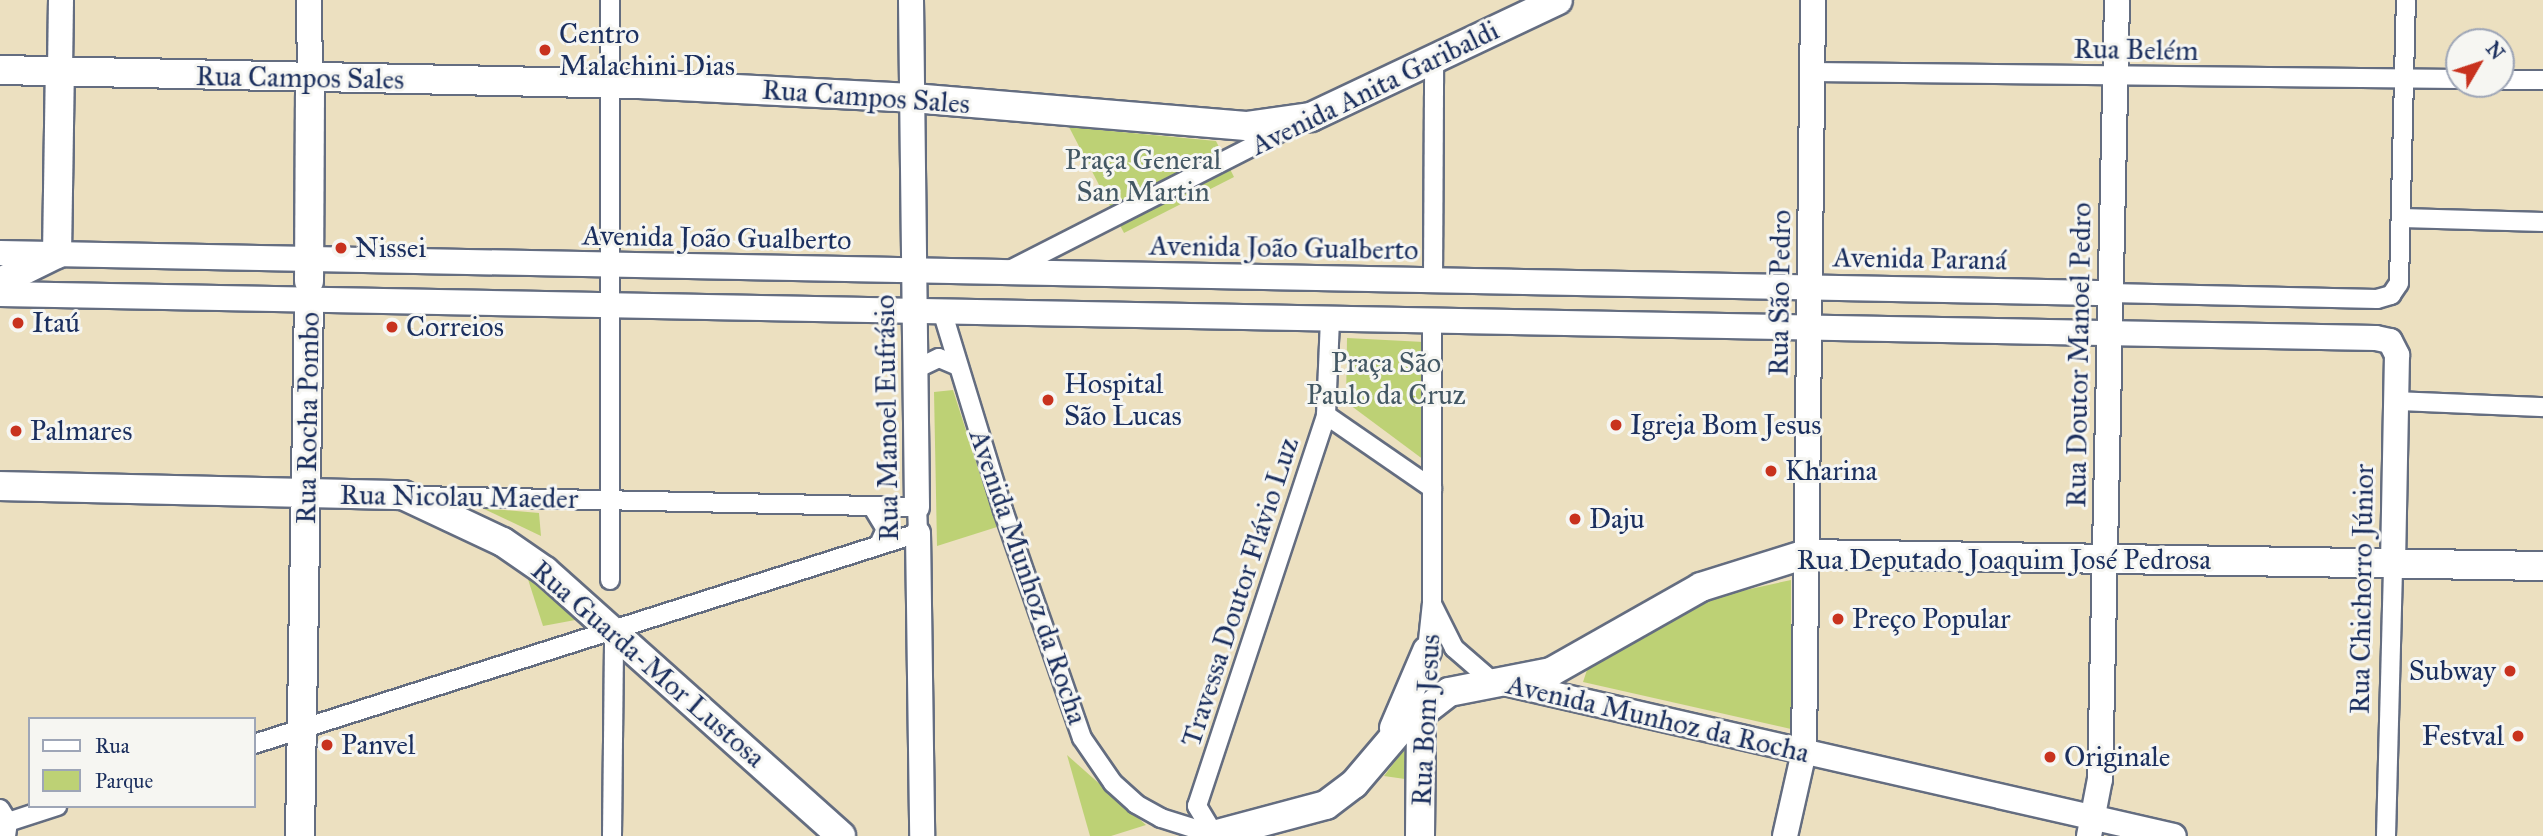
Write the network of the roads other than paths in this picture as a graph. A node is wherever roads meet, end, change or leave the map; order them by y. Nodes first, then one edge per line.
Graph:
1 (61, 0) edge
2 (309, 0) edge
3 (610, 0) edge
4 (911, 0) edge
5 (1558, 0) edge
6 (1813, 0) edge
7 (2117, 0) edge
8 (2406, 0) edge
9 (1434, 59) junction
10 (0, 70) edge
11 (60, 71) junction
12 (1812, 72) junction
13 (2115, 76) junction
14 (310, 79) junction
15 (2404, 79) junction
16 (2445, 79) edge
17 (2515, 80) edge
18 (2543, 80) edge
19 (610, 84) junction
20 (913, 98) junction
21 (1311, 117) junction
22 (2402, 218) junction
23 (2543, 222) edge
24 (0, 253) edge
25 (57, 254) junction
26 (610, 267) junction
27 (915, 271) junction
28 (1005, 273) junction
29 (309, 281) junction
30 (1433, 281) junction
31 (0, 282) edge
32 (1810, 286) junction
33 (2110, 292) junction
34 (0, 294) edge
35 (57, 296) junction
36 (610, 308) junction
37 (915, 313) junction
38 (943, 314) junction
39 (1331, 318) junction
40 (1432, 320) junction
41 (1810, 326) junction
42 (2109, 332) junction
43 (958, 366) junction
44 (916, 369) junction
45 (2397, 391) junction
46 (2543, 407) edge
47 (1326, 415) junction
48 (0, 486) edge
49 (1432, 488) junction
50 (309, 493) junction
51 (403, 495) junction
52 (610, 500) junction
53 (872, 506) junction
54 (917, 507) junction
55 (918, 533) junction
56 (879, 545) junction
57 (1806, 554) junction
58 (2104, 557) junction
59 (2393, 564) junction
60 (2543, 566) edge
61 (610, 580) dead end
62 (1432, 603) junction
63 (614, 629) junction
64 (1427, 651) junction
65 (1492, 681) junction
66 (1421, 711) junction
67 (303, 728) junction
68 (256, 743) edge
69 (1385, 747) junction
70 (1804, 752) junction
71 (2100, 779) junction
72 (1992, 794) junction
73 (50, 808) edge
74 (5, 822) edge
75 (2091, 827) edge
76 (300, 836) edge
77 (612, 836) edge
78 (841, 836) edge
79 (922, 836) edge
80 (1213, 836) edge
81 (1420, 836) edge
82 (1785, 836) edge
83 (2174, 836) edge
84 (2386, 836) edge

1 - 11 street
2 - 14 street, Rua Rocha Pombo
3 - 19 street
4 - 20 street, Rua Manoel Eufrásio
5 - 9 main road, Avenida Anita Garibaldi
6 - 12 street, Rua São Pedro
7 - 13 street, Rua Doutor Manoel Pedro
8 - 15 street
9 - 21 main road, Avenida Anita Garibaldi
9 - 30 street
10 - 11 main road, Rua Campos Sales
11 - 14 main road, Rua Campos Sales
11 - 25 main road
12 - 13 street, Rua Belém
12 - 32 street, Rua São Pedro
13 - 15 street, Rua Belém
13 - 33 street, Rua Doutor Manoel Pedro
14 - 19 main road, Rua Campos Sales
14 - 29 main road, Rua Rocha Pombo
15 - 16 street, Rua Belém
15 - 22 street
17 - 18 street
19 - 20 main road, Rua Campos Sales
19 - 26 street
20 - 21 main road, Rua Campos Sales
20 - 27 street, Rua Manoel Eufrásio
21 - 28 street, Avenida Anita Garibaldi
22 - 23 street
22 - 33 street, Avenida Paraná
24 - 25 street, Avenida João Gualberto
25 - 29 street, Avenida João Gualberto
25 - 31 main road
25 - 35 street
26 - 27 street, Avenida João Gualberto
26 - 29 street, Avenida João Gualberto
26 - 36 street
27 - 28 street, Avenida João Gualberto
27 - 37 street, Rua Manoel Eufrásio
28 - 30 street, Avenida João Gualberto
29 - 35 street, Avenida João Gualberto
29 - 36 street, Avenida João Gualberto
29 - 50 main road, Rua Rocha Pombo
30 - 32 street, Avenida Paraná
32 - 33 street, Avenida Paraná
32 - 41 street, Rua São Pedro
33 - 42 street, Rua Doutor Manoel Pedro
34 - 35 street, Avenida João Gualberto
36 - 37 street, Avenida João Gualberto
36 - 52 street
37 - 38 street, Avenida João Gualberto
37 - 44 street, Rua Manoel Eufrásio
38 - 39 street, Avenida João Gualberto
38 - 43 street, Avenida Munhoz da Rocha
39 - 40 street, Avenida João Gualberto
39 - 47 street, Travessa Doutor Flávio Luz
40 - 41 street
40 - 49 street, Rua Bom Jesus
41 - 42 street
41 - 57 street, Rua São Pedro
42 - 45 street, Rua Chichorro Júnior
42 - 58 street, Rua Doutor Manoel Pedro
43 - 44 street
43 - 80 street, Avenida Munhoz da Rocha
44 - 54 street, Rua Manoel Eufrásio
45 - 46 street
45 - 59 street, Rua Chichorro Júnior
47 - 49 street
47 - 80 street, Travessa Doutor Flávio Luz
48 - 50 main road, Rua Nicolau Maeder
49 - 62 street, Rua Bom Jesus
50 - 51 main road, Rua Nicolau Maeder
50 - 67 main road, Rua Rocha Pombo
51 - 52 street, Rua Nicolau Maeder
51 - 63 main road, Rua Guarda-Mor Lustosa
52 - 53 street, Rua Nicolau Maeder
52 - 61 street
53 - 54 street, Rua Nicolau Maeder
53 - 56 street
54 - 55 street, Rua Manoel Eufrásio
55 - 56 street
55 - 79 street, Rua Manoel Eufrásio
56 - 63 street
57 - 58 main road, Rua Deputado Joaquim José Pedrosa
57 - 65 main road, Rua Deputado Joaquim José Pedrosa
57 - 70 street, Rua São Pedro
58 - 59 main road, Rua Deputado Joaquim José Pedrosa
58 - 71 street, Rua Doutor Manoel Pedro
59 - 60 main road, Rua Deputado Joaquim José Pedrosa
59 - 84 street, Rua Chichorro Júnior
62 - 64 street, Rua Bom Jesus
62 - 65 street, Rua Bom Jesus
63 - 67 street
63 - 77 street
63 - 78 main road, Rua Guarda-Mor Lustosa
64 - 66 street, Rua Bom Jesus
64 - 69 main road
65 - 66 main road, Avenida Munhoz da Rocha
65 - 70 street, Avenida Munhoz da Rocha
66 - 69 main road, Avenida Munhoz da Rocha
66 - 81 main road, Rua Bom Jesus
67 - 68 street
67 - 76 main road, Rua Rocha Pombo
69 - 80 main road, Avenida Munhoz da Rocha
70 - 72 street, Avenida Munhoz da Rocha
70 - 82 street, Rua São Pedro
71 - 72 street
71 - 75 street, Rua Doutor Manoel Pedro
72 - 75 street, Avenida Munhoz da Rocha
73 - 74 street
75 - 83 street, Avenida Munhoz da Rocha

